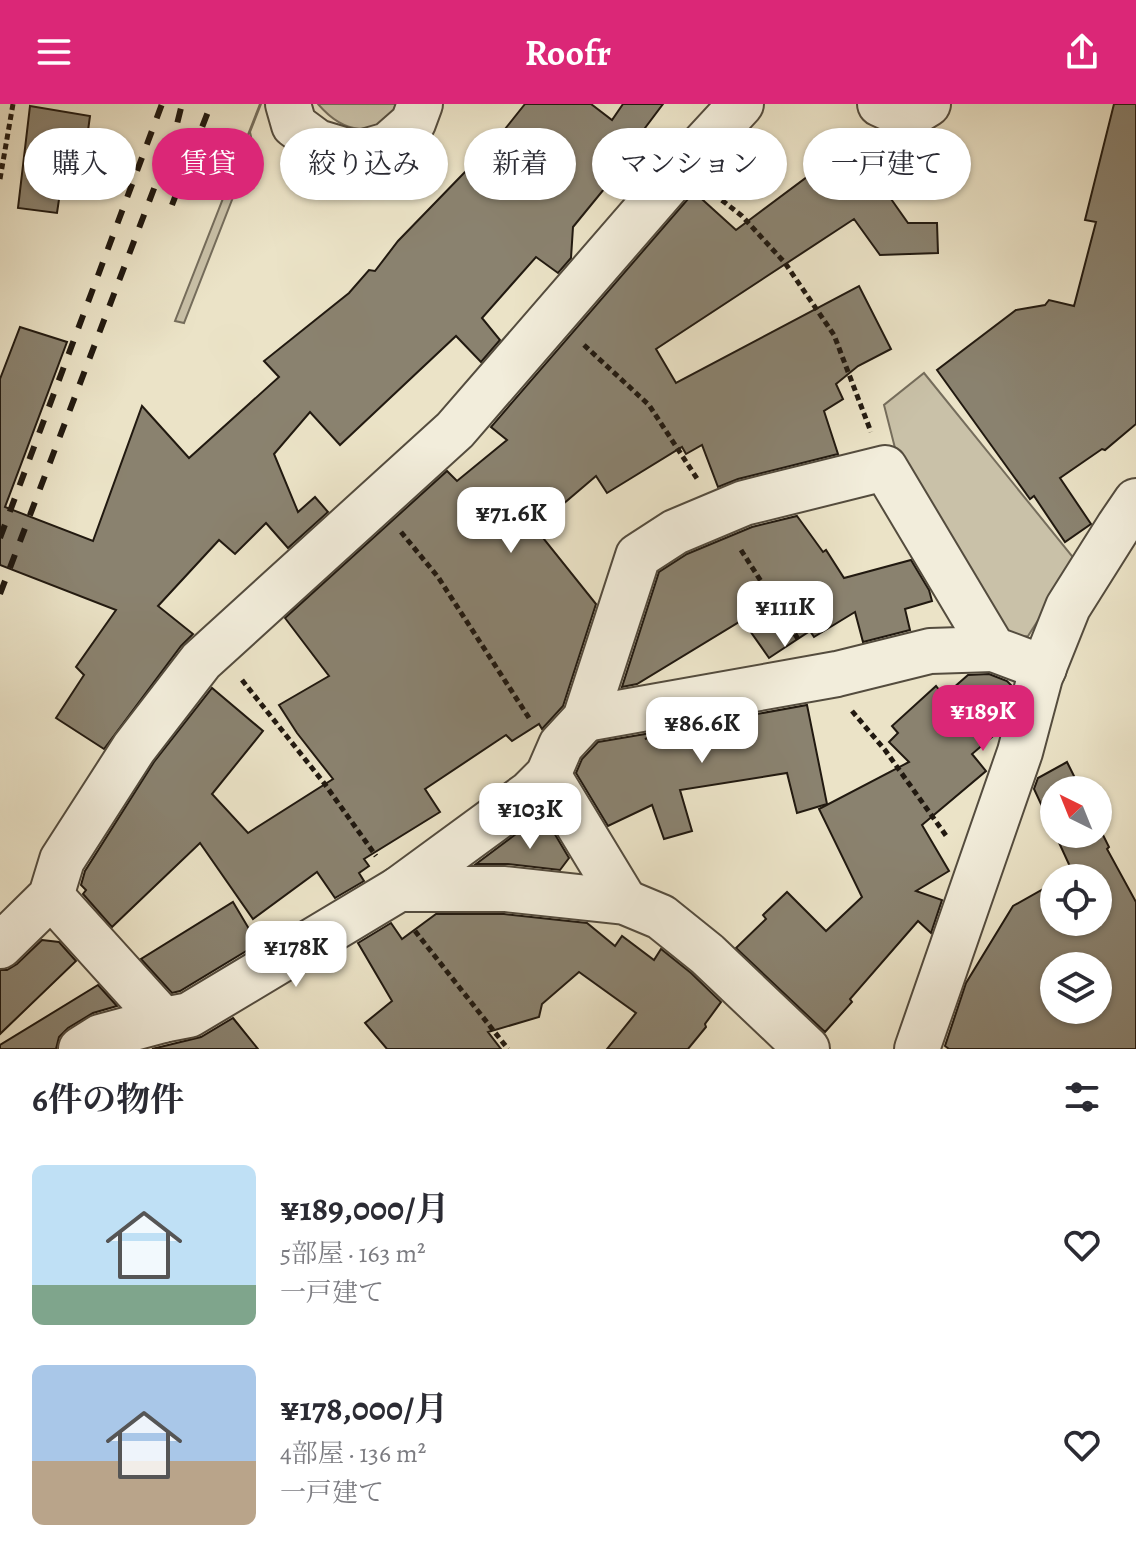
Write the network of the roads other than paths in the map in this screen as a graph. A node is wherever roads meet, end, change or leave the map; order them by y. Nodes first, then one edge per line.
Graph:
1 (288, 104) edge
2 (420, 104) edge
3 (741, 104) edge
4 (880, 104) edge
5 (928, 104) edge
6 (1130, 522) edge
7 (993, 649) junction
8 (1044, 668) junction
9 (585, 719) junction
10 (552, 767) junction
11 (393, 892) junction
12 (51, 896) junction
13 (625, 902) junction
14 (0, 946) edge
15 (163, 1020) junction
16 (81, 1049) edge
17 (807, 1049) edge
18 (917, 1049) edge

1 - 2 street
3 - 12 street
4 - 5 street
6 - 8 street
7 - 8 street
7 - 9 street
7 - 9 street
8 - 18 street
9 - 10 street
10 - 11 street
10 - 13 street
11 - 13 street
11 - 15 street
12 - 14 street
12 - 15 street
13 - 17 street
15 - 16 street

